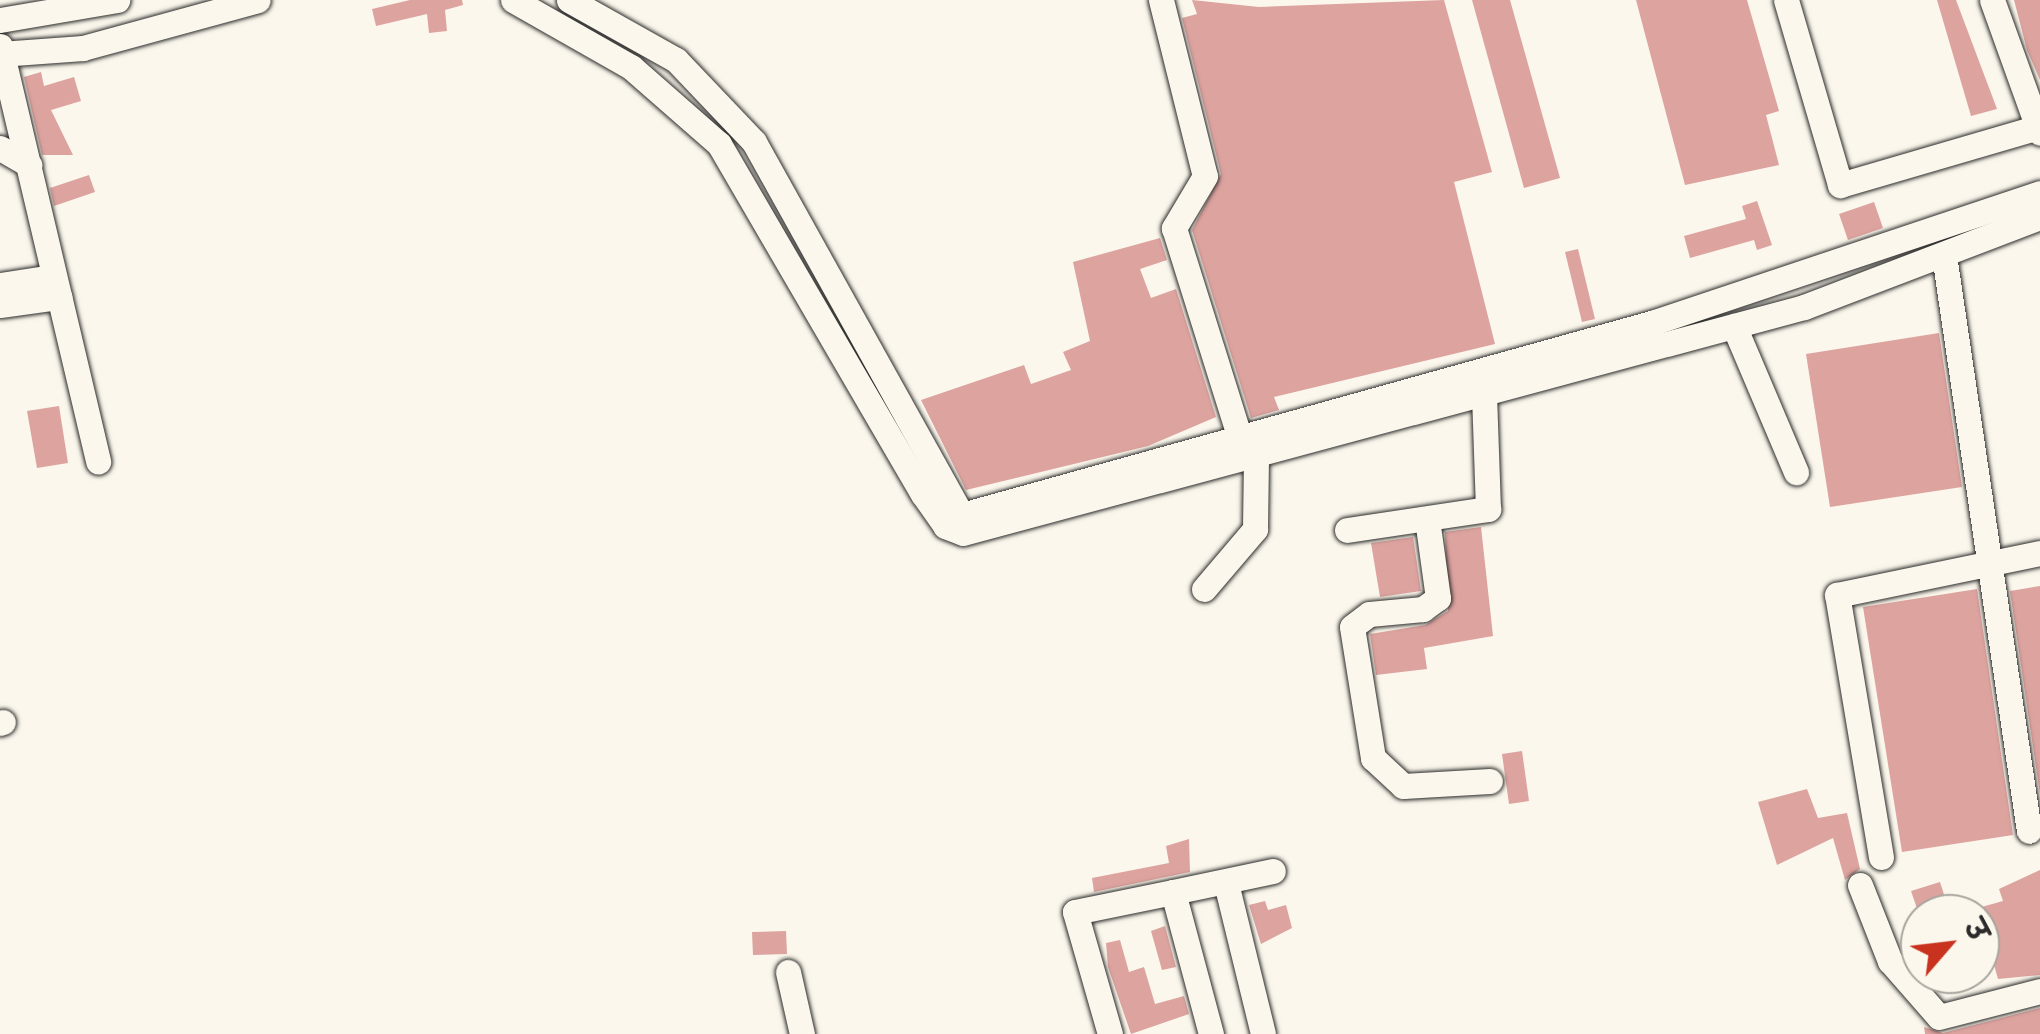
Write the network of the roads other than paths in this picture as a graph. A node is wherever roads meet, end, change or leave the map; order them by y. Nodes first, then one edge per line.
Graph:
1 (116, 0) edge
2 (258, 0) edge
3 (512, 0) edge
4 (569, 0) edge
5 (1161, 0) edge
6 (1786, 0) edge
7 (1992, 0) edge
8 (0, 20) edge
9 (1, 51) edge
10 (2039, 130) edge
11 (0, 148) edge
12 (30, 165) junction
13 (2040, 193) edge
14 (2040, 217) edge
15 (1944, 255) junction
16 (0, 285) edge
17 (56, 287) junction
18 (0, 305) edge
19 (1734, 326) junction
20 (1484, 396) junction
21 (1334, 405) junction
22 (1238, 432) junction
23 (1343, 436) junction
24 (1256, 460) junction
25 (98, 462) dead end
26 (1796, 472) dead end
27 (1427, 518) junction
28 (1347, 530) dead end
29 (2040, 553) edge
30 (1992, 560) junction
31 (1204, 589) dead end
32 (1490, 781) dead end
33 (2029, 831) dead end
34 (1880, 857) dead end
35 (1273, 871) dead end
36 (1226, 883) junction
37 (1860, 885) dead end
38 (1174, 892) junction
39 (788, 972) dead end
40 (2040, 991) edge
41 (1940, 1025) edge
42 (802, 1034) edge
43 (1110, 1034) edge
44 (1211, 1034) edge
45 (1263, 1034) edge

1 - 8 street
2 - 9 street
3 - 24 street
4 - 22 street
5 - 22 street
6 - 10 street
7 - 10 street
9 - 12 street
11 - 12 street
12 - 17 street
13 - 21 street
14 - 15 street
15 - 19 street
15 - 30 street
16 - 17 street
17 - 18 street
17 - 25 street
19 - 20 street
19 - 26 street
20 - 23 street
20 - 27 street
21 - 22 street
21 - 23 street
23 - 24 street
24 - 31 street
27 - 28 street
27 - 32 street
29 - 30 street
30 - 33 street
30 - 34 street
35 - 36 street
36 - 38 street
36 - 45 street
37 - 41 street
38 - 43 street
38 - 44 street
39 - 42 street
40 - 41 street

